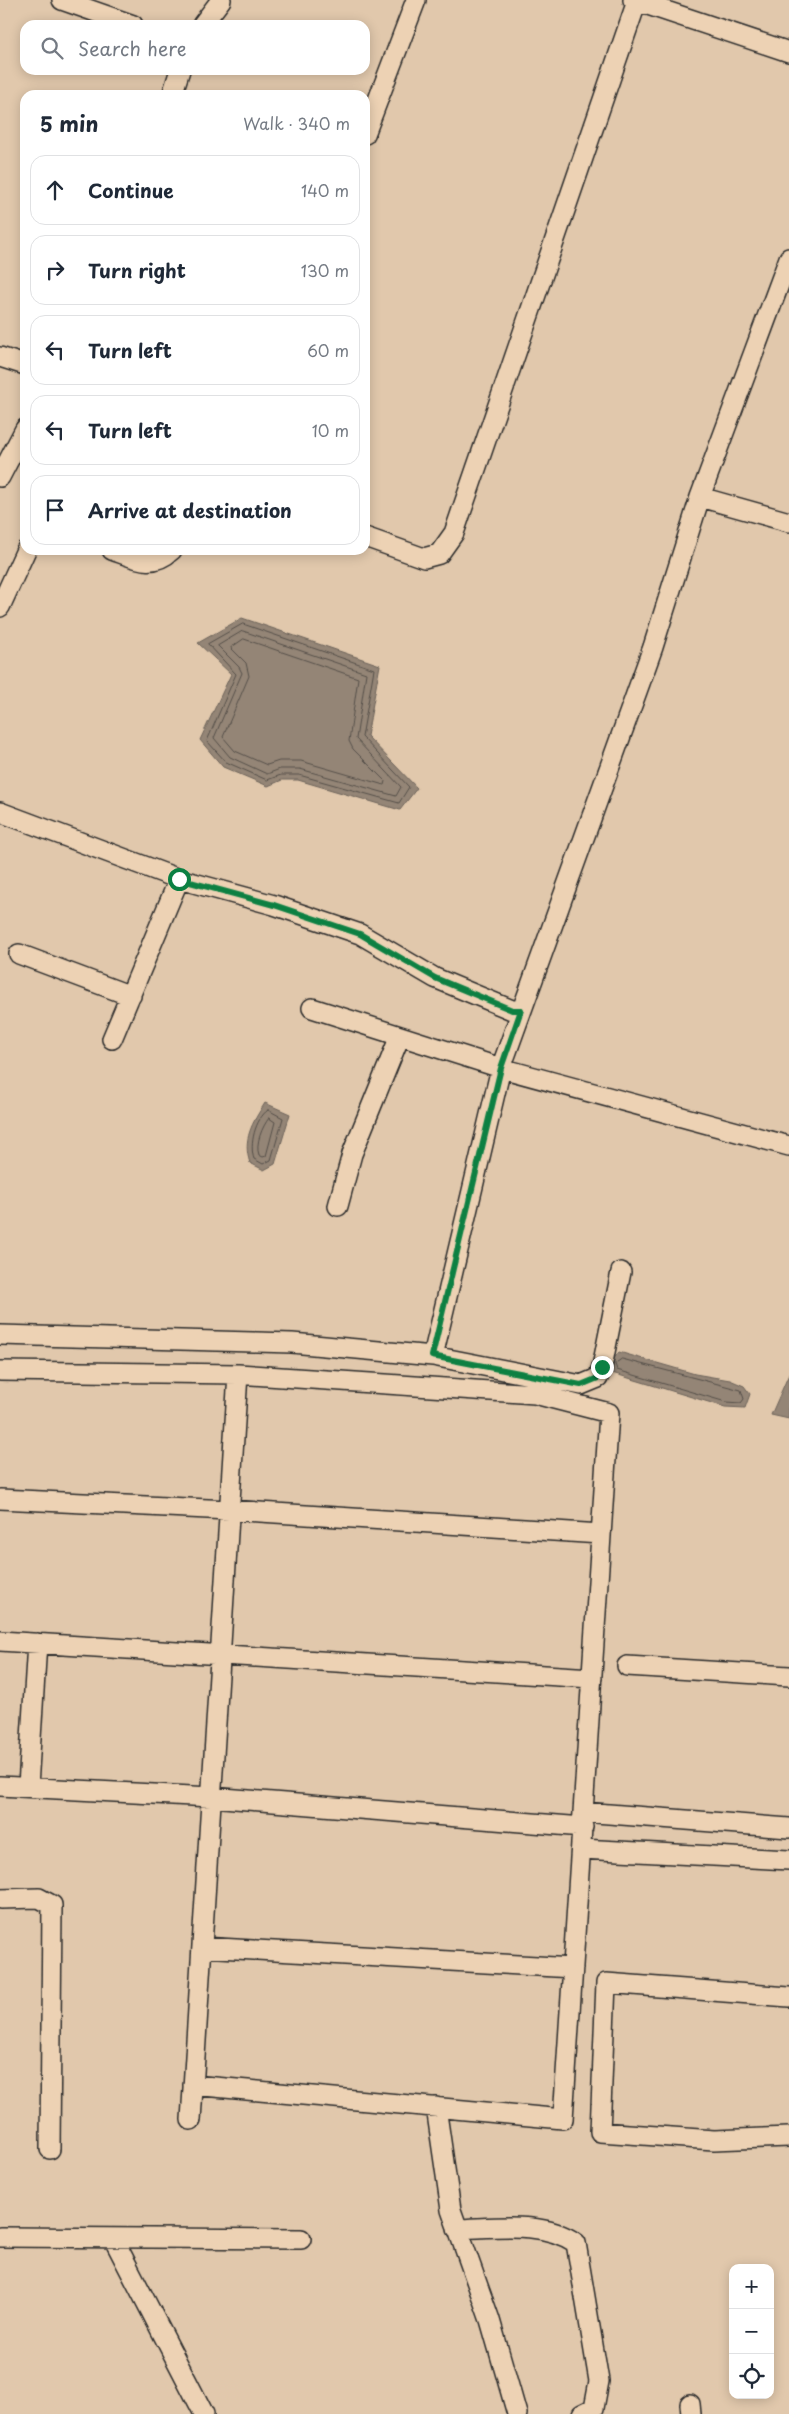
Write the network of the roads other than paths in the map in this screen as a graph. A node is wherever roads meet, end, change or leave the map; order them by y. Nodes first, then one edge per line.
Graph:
1 (62, 0) edge
2 (221, 0) edge
3 (416, 0) edge
4 (636, 1) edge
5 (119, 20) edge
6 (206, 20) edge
7 (789, 52) edge
8 (178, 75) edge
9 (174, 90) edge
10 (370, 121) edge
11 (789, 258) edge
12 (0, 358) edge
13 (20, 364) edge
14 (20, 439) edge
15 (0, 477) edge
16 (700, 497) junction
17 (789, 522) edge
18 (370, 539) edge
19 (24, 555) edge
20 (125, 555) edge
21 (166, 555) edge
22 (0, 607) edge
23 (0, 812) edge
24 (179, 879) junction
25 (19, 954) dead end
26 (131, 996) junction
27 (312, 1008) dead end
28 (521, 1010) junction
29 (400, 1036) junction
30 (112, 1039) dead end
31 (501, 1068) junction
32 (789, 1146) edge
33 (338, 1206) dead end
34 (621, 1272) dead end
35 (0, 1335) edge
36 (432, 1356) junction
37 (0, 1371) edge
38 (238, 1374) junction
39 (0, 1499) edge
40 (229, 1510) junction
41 (601, 1534) junction
42 (0, 1641) edge
43 (37, 1643) junction
44 (220, 1654) junction
45 (627, 1666) dead end
46 (789, 1676) edge
47 (592, 1678) junction
48 (0, 1786) edge
49 (28, 1786) junction
50 (211, 1797) junction
51 (583, 1820) junction
52 (789, 1828) edge
53 (581, 1849) junction
54 (789, 1860) edge
55 (0, 1899) edge
56 (202, 1947) junction
57 (573, 1968) junction
58 (789, 1997) edge
59 (193, 2085) junction
60 (436, 2107) junction
61 (190, 2120) dead end
62 (789, 2137) edge
63 (50, 2149) dead end
64 (457, 2228) junction
65 (0, 2237) edge
66 (113, 2238) junction
67 (301, 2239) dead end
68 (204, 2414) edge
69 (517, 2414) edge
70 (582, 2414) edge

1 - 5 street
2 - 6 street
3 - 10 street
4 - 7 street
4 - 18 street
8 - 9 street
11 - 16 street
12 - 13 street
14 - 15 street
16 - 17 street
16 - 28 street
19 - 22 street
20 - 21 street
23 - 24 street
24 - 26 street
24 - 28 street
25 - 26 street
26 - 30 street
27 - 29 street
28 - 31 street
29 - 31 street
29 - 33 street
31 - 32 street
31 - 36 street
34 - 36 street
35 - 36 street
37 - 38 street
38 - 40 street
38 - 41 street
39 - 40 street
40 - 41 street
40 - 44 street
41 - 47 street
42 - 43 street
43 - 44 street
43 - 49 street
44 - 47 street
44 - 50 street
45 - 46 street
47 - 51 street
48 - 49 street
49 - 50 street
50 - 51 street
50 - 56 street
51 - 52 street
51 - 53 street
53 - 54 street
53 - 57 street
55 - 63 street
56 - 57 street
56 - 59 street
57 - 60 street
58 - 62 street
59 - 60 street
59 - 61 street
60 - 64 street
64 - 69 street
64 - 70 street
65 - 66 street
66 - 67 street
66 - 68 street

